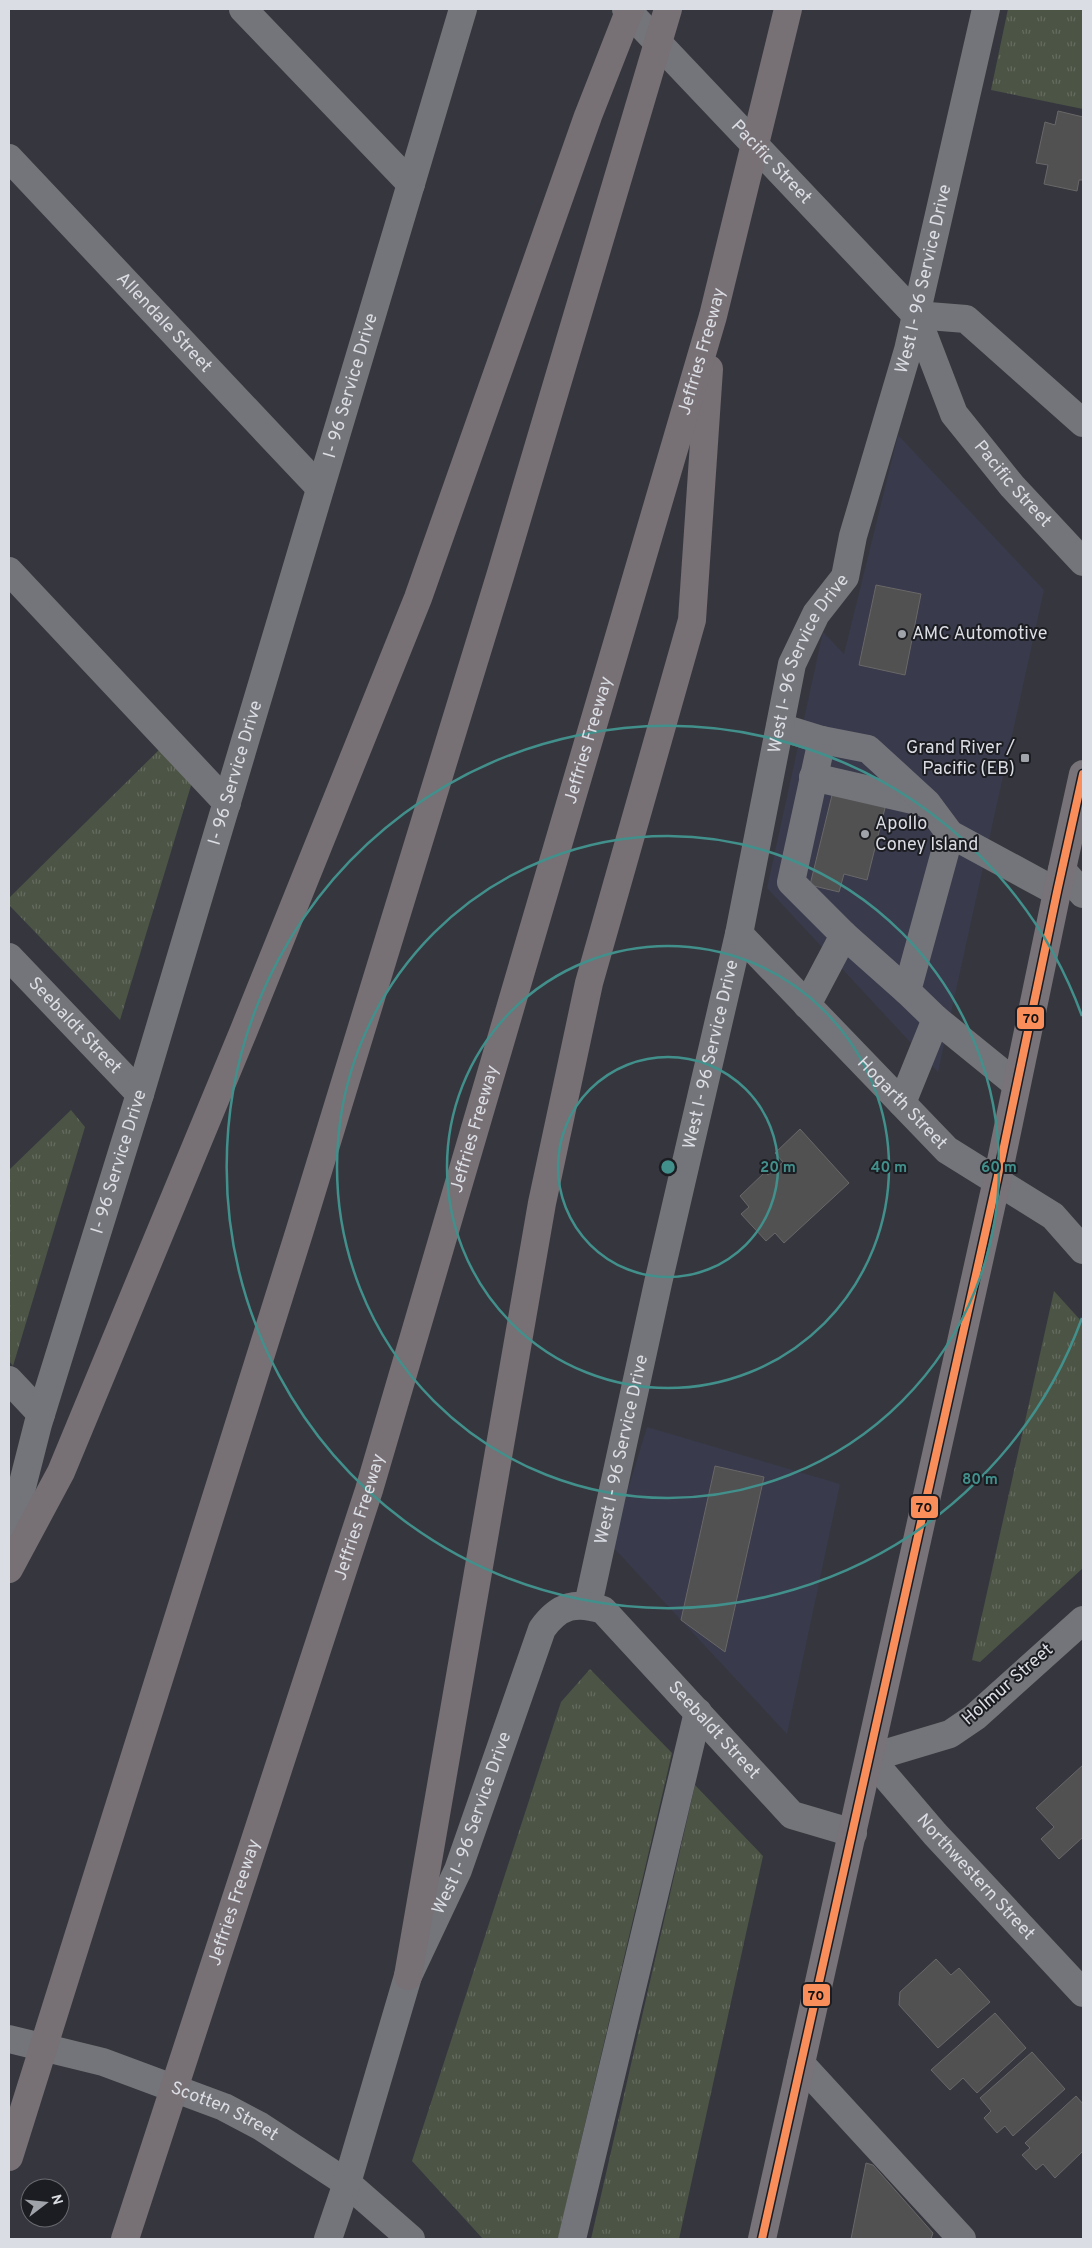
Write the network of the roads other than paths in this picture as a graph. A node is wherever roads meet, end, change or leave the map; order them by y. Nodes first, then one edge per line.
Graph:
1 (243, 9) edge
2 (463, 9) edge
3 (628, 9) edge
4 (668, 9) edge
5 (788, 9) edge
6 (986, 9) edge
7 (9, 158) edge
8 (411, 184) junction
9 (916, 315) junction
10 (713, 316) junction
11 (1083, 423) edge
12 (320, 488) junction
13 (1083, 562) edge
14 (9, 571) edge
15 (780, 727) junction
16 (822, 740) junction
17 (1083, 774) edge
18 (813, 777) junction
19 (227, 802) junction
20 (927, 803) junction
21 (950, 834) junction
22 (1059, 881) junction
23 (1083, 894) edge
24 (739, 934) junction
25 (844, 935) junction
26 (9, 957) edge
27 (907, 991) junction
28 (808, 1005) junction
29 (936, 1019) junction
30 (1016, 1084) junction
31 (140, 1094) junction
32 (902, 1103) junction
33 (997, 1180) junction
34 (1083, 1250) edge
35 (9, 1380) edge
36 (41, 1414) junction
37 (33, 1441) junction
38 (9, 1464) edge
39 (9, 1538) edge
40 (9, 1569) edge
41 (588, 1605) junction
42 (1083, 1621) edge
43 (698, 1712) junction
44 (870, 1758) junction
45 (853, 1834) junction
46 (408, 1976) junction
47 (1083, 1993) edge
48 (9, 2039) edge
49 (801, 2064) junction
50 (9, 2157) edge
51 (347, 2183) junction
52 (125, 2239) edge
53 (328, 2239) edge
54 (411, 2239) edge
55 (572, 2239) edge
56 (762, 2239) edge
57 (962, 2239) edge

1 - 8 street
2 - 8 street, I- 96 Service Drive
3 - 9 street, Pacific Street
3 - 40 highway
4 - 50 highway
5 - 10 highway, Jeffries Freeway
6 - 9 street, West I- 96 Service Drive
7 - 12 street, Allendale Street
8 - 12 street, I- 96 Service Drive
9 - 11 street
9 - 13 street, Pacific Street
9 - 15 street, West I- 96 Service Drive
10 - 46 highway
10 - 52 highway, Jeffries Freeway
12 - 19 street, I- 96 Service Drive
14 - 19 street
15 - 16 street
15 - 24 street, West I- 96 Service Drive
16 - 18 street
16 - 20 street
17 - 22 main road
18 - 20 street
18 - 25 street
19 - 31 street, I- 96 Service Drive
20 - 21 street
21 - 22 street
21 - 27 street
22 - 23 street
22 - 30 main road
24 - 28 street, Hogarth Street
24 - 41 street, West I- 96 Service Drive
25 - 27 street
25 - 28 street
26 - 31 street, Seebaldt Street
27 - 29 street
28 - 32 street, Hogarth Street
29 - 30 street
29 - 32 street
30 - 33 main road
31 - 36 street, I- 96 Service Drive
32 - 33 street, Hogarth Street
33 - 34 street, Hogarth Street
33 - 44 main road
35 - 36 street
36 - 37 street, I- 96 Service Drive
37 - 38 street
37 - 39 street, I- 96 Service Drive
41 - 43 street, Seebaldt Street
41 - 46 street, West I- 96 Service Drive
42 - 44 street, Holmur Street
43 - 45 street, Seebaldt Street
43 - 55 street
44 - 45 main road
44 - 47 street, Northwestern Street
45 - 49 main road
46 - 51 street, West I- 96 Service Drive
48 - 51 street, Scotten Street
49 - 56 main road
49 - 57 street
51 - 53 street
51 - 54 street, Scotten Street

